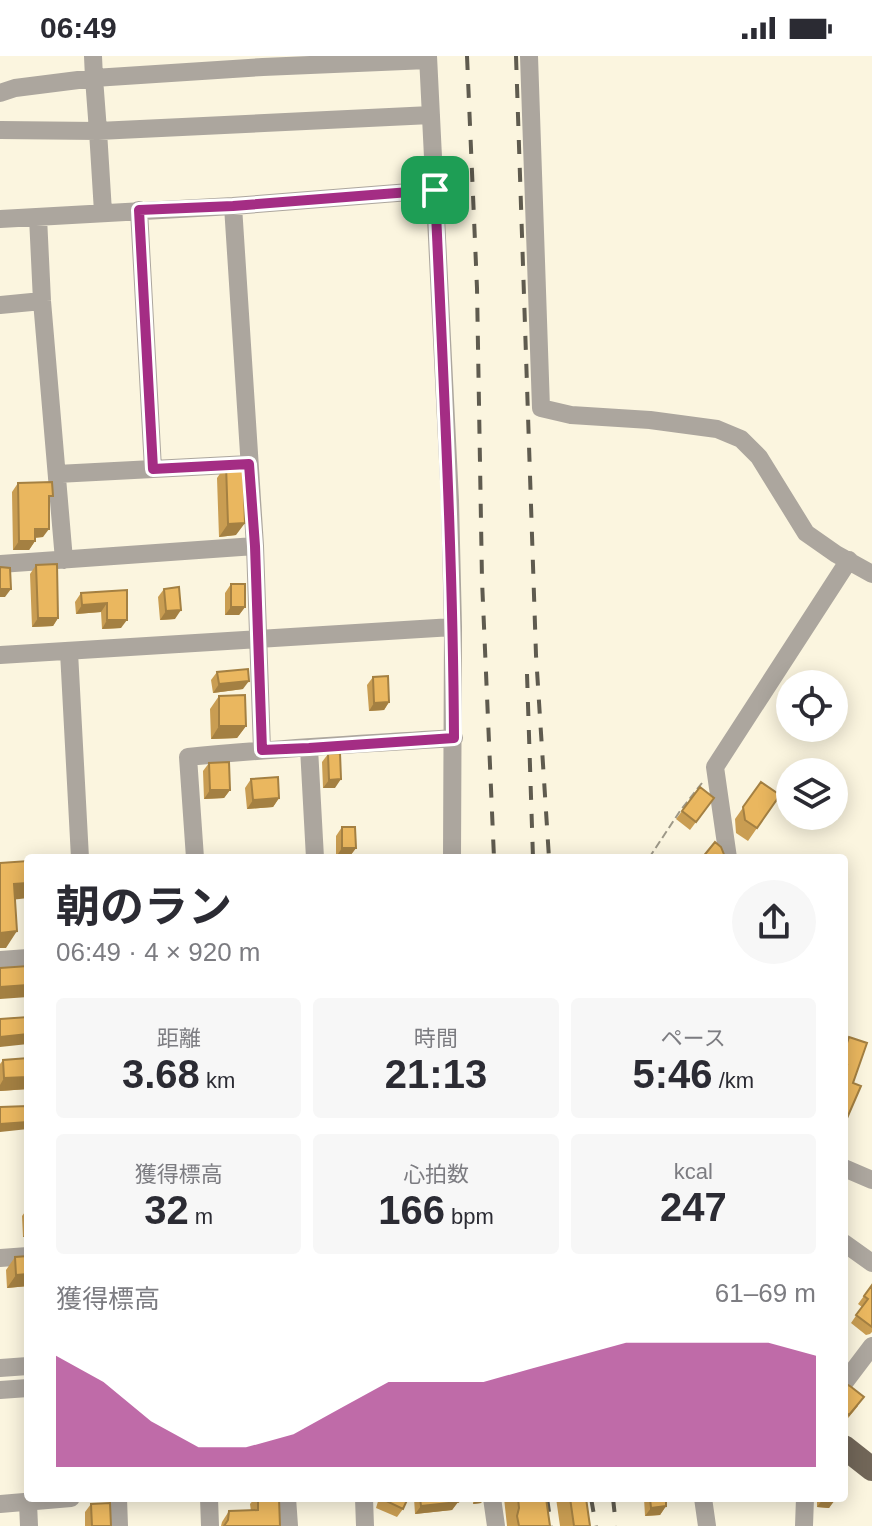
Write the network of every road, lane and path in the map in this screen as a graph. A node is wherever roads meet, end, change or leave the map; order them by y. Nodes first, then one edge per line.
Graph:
1 (93, 56) edge
2 (529, 56) edge
3 (428, 58) edge
4 (263, 62) edge
5 (94, 78) junction
6 (0, 93) edge
7 (431, 115) junction
8 (0, 130) edge
9 (98, 131) junction
10 (435, 190) junction
11 (233, 206) junction
12 (139, 210) junction
13 (103, 212) junction
14 (38, 217) junction
15 (0, 219) edge
16 (42, 301) junction
17 (0, 305) edge
18 (249, 464) junction
19 (153, 469) junction
20 (57, 474) junction
21 (255, 546) junction
22 (64, 560) junction
23 (849, 560) junction
24 (0, 564) edge
25 (872, 574) edge
26 (453, 627) junction
27 (259, 638) junction
28 (69, 652) junction
29 (0, 655) edge
30 (454, 738) junction
31 (309, 748) junction
32 (262, 750) junction
33 (715, 767) junction
34 (80, 854) edge
35 (195, 854) edge
36 (315, 854) edge
37 (452, 854) edge
38 (652, 854) edge
39 (727, 854) edge
40 (24, 958) edge
41 (0, 960) edge
42 (848, 1170) edge
43 (872, 1180) edge
44 (848, 1246) edge
45 (24, 1256) edge
46 (0, 1258) edge
47 (872, 1263) edge
48 (872, 1346) edge
49 (24, 1366) edge
50 (0, 1368) edge
51 (848, 1378) edge
52 (24, 1388) edge
53 (0, 1390) edge
54 (848, 1450) edge
55 (872, 1469) edge
56 (37, 1502) edge
57 (118, 1502) edge
58 (209, 1502) edge
59 (287, 1502) edge
60 (364, 1502) edge
61 (493, 1502) edge
62 (704, 1502) edge
63 (805, 1502) edge
64 (28, 1503) junction
65 (0, 1504) edge
66 (29, 1526) edge
67 (119, 1526) edge
68 (210, 1526) edge
69 (289, 1526) edge
70 (365, 1526) edge
71 (496, 1526) edge
72 (707, 1526) edge
73 (804, 1526) edge

1 - 5 street
2 - 23 street
3 - 4 street
3 - 7 street
4 - 5 street
5 - 6 street
5 - 9 street
7 - 9 street
7 - 10 street
8 - 9 street
9 - 13 street
10 - 11 street
10 - 26 street
11 - 12 street
11 - 18 street
12 - 13 street
12 - 19 street
13 - 14 street
14 - 15 street
14 - 16 street
16 - 17 street
16 - 20 street
18 - 19 street
18 - 21 street
19 - 20 street
20 - 22 street
21 - 22 street
21 - 27 street
22 - 24 street
23 - 25 street
23 - 33 street
26 - 27 street
26 - 30 street
27 - 28 street
27 - 32 street
28 - 29 street
28 - 34 street
30 - 31 street
30 - 37 street
31 - 32 street
31 - 36 street
32 - 35 street
33 - 38 path
33 - 39 street
40 - 41 street
42 - 43 street
44 - 47 street
45 - 46 street
48 - 51 street
49 - 50 street
52 - 53 street
54 - 55 main road
56 - 64 street
57 - 67 street
58 - 68 street
59 - 69 street
60 - 70 street
61 - 71 street
62 - 72 street
63 - 73 street
64 - 65 street
64 - 66 street

